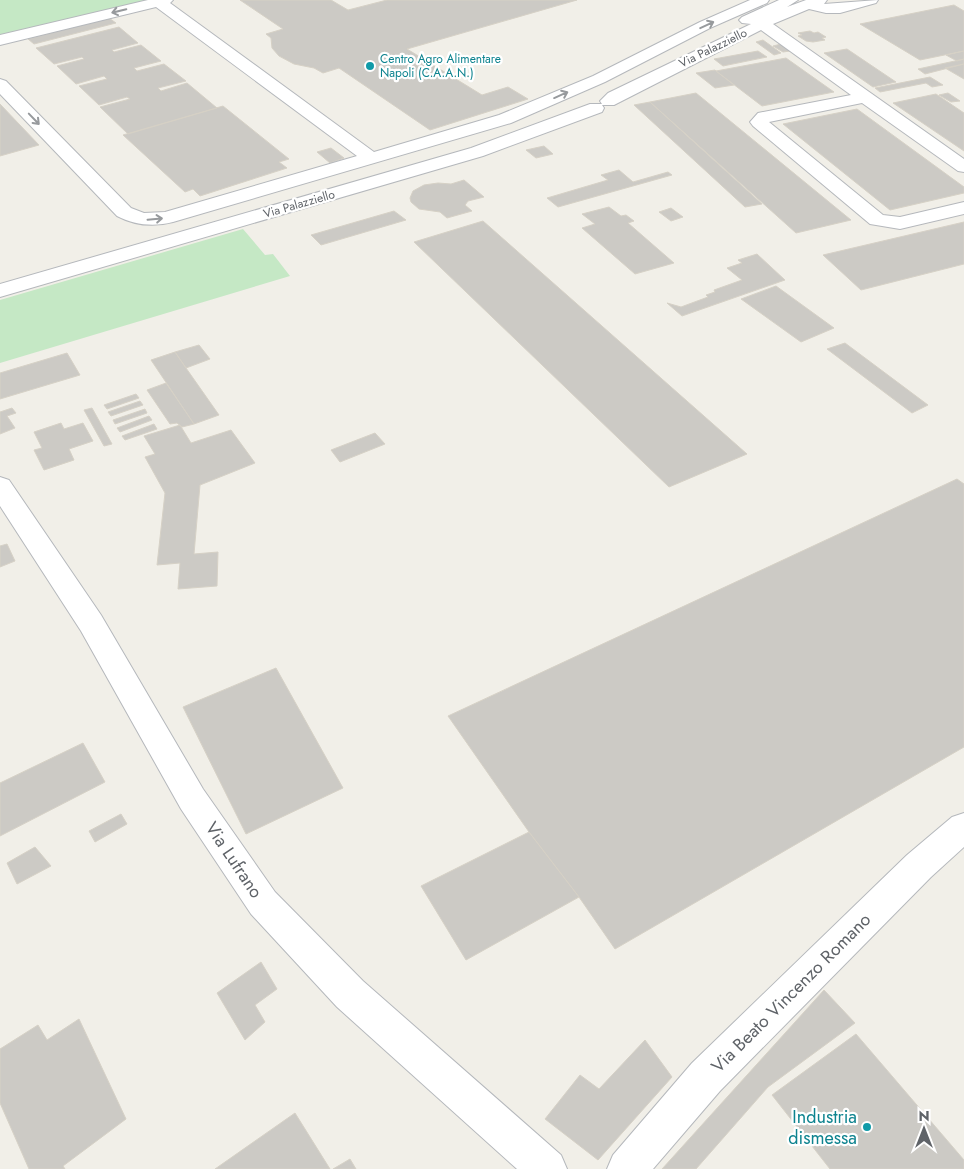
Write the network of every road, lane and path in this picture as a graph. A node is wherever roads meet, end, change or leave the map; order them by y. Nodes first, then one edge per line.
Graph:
1 (762, 0) edge
2 (791, 0) edge
3 (871, 0) edge
4 (163, 1) edge
5 (814, 2) edge
6 (762, 24) junction
7 (0, 40) edge
8 (0, 84) edge
9 (865, 97) junction
10 (602, 102) junction
11 (626, 111) dead end
12 (372, 159) junction
13 (964, 167) edge
14 (964, 208) edge
15 (0, 278) edge
16 (0, 291) edge
17 (0, 486) edge
18 (964, 827) edge
19 (547, 1169) edge
20 (627, 1169) edge

12 -> 1 street
2 - 10 street, Via Palazziello
3 - 5 street
4 -> 7 street
4 - 12 street
5 - 6 street, Via Palazziello
6 - 9 street
6 - 10 street, Via Palazziello
8 -> 12 street
9 - 13 street
9 - 14 street
10 - 11 street
10 - 15 street, Via Palazziello
10 - 16 street, Via Palazziello
17 - 19 street, Via Lufrano
18 - 20 street, Via Beato Vincenzo Romano

